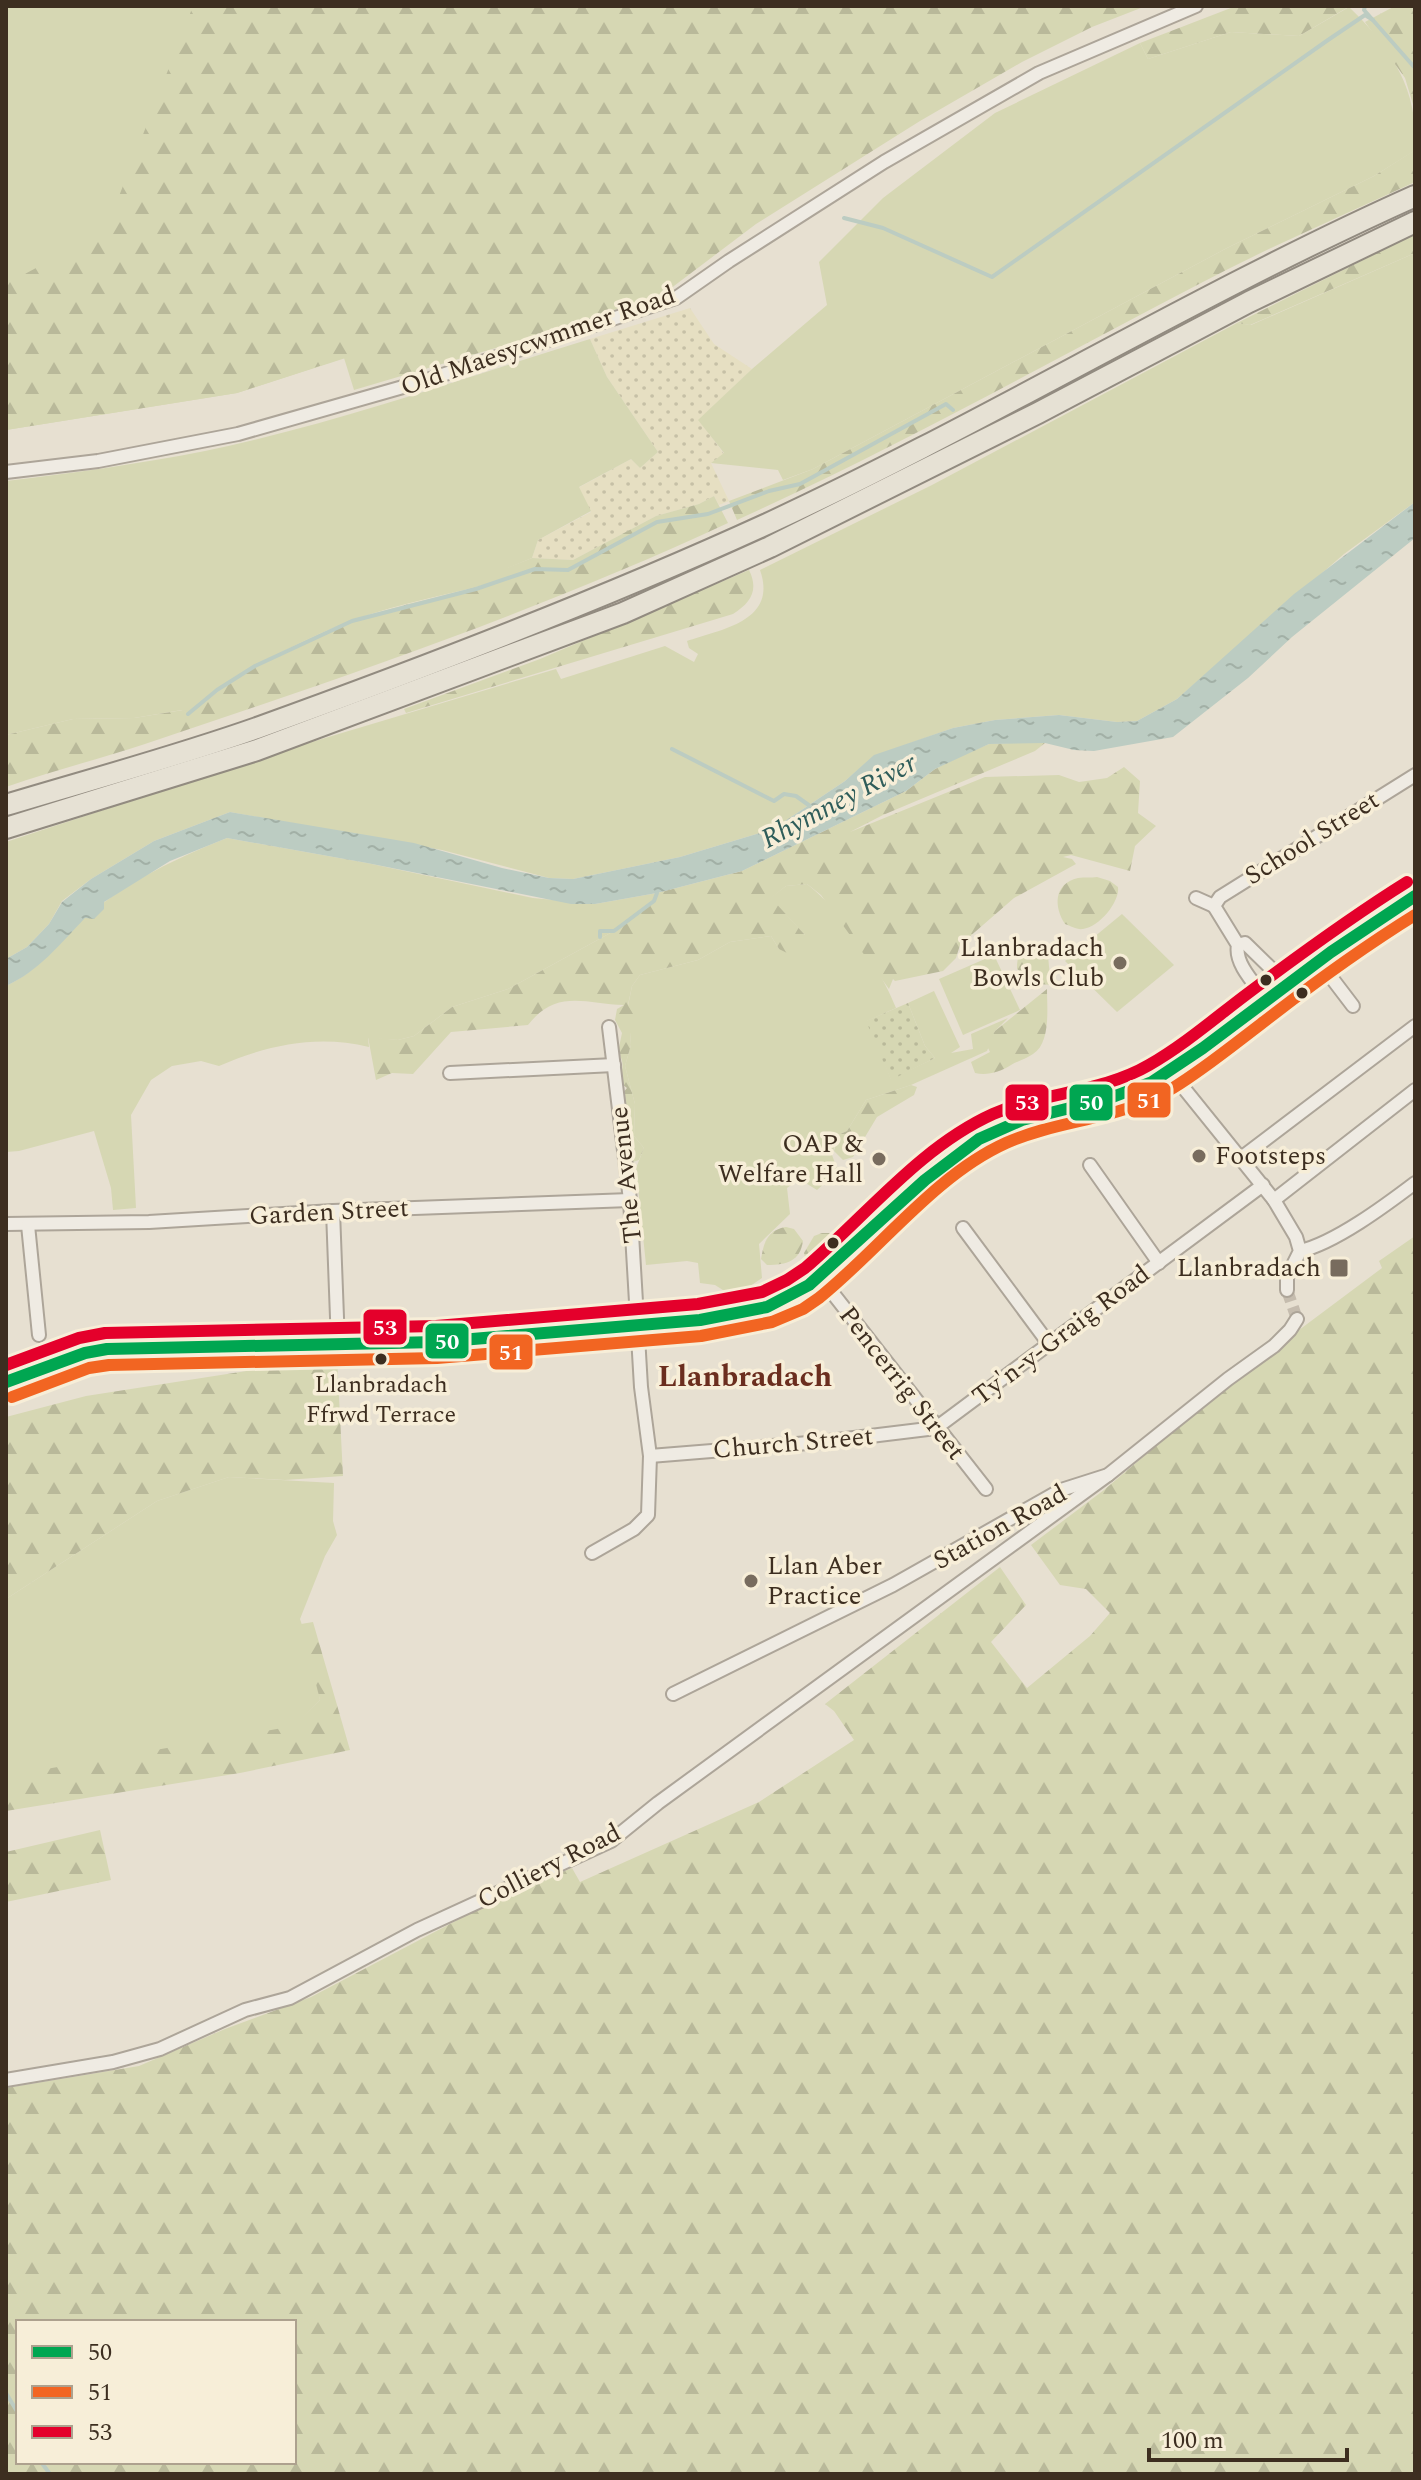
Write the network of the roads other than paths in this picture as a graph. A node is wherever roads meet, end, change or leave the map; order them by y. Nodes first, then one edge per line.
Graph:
1 (1196, 6) edge
2 (1415, 196) edge
3 (1415, 222) edge
4 (6, 472) edge
5 (1415, 775) edge
6 (6, 805) edge
7 (6, 828) edge
8 (1415, 896) edge
9 (1196, 898) dead end
10 (1214, 906) junction
11 (1238, 945) junction
12 (1318, 960) junction
13 (1287, 984) junction
14 (1266, 999) junction
15 (1353, 1006) dead end
16 (1415, 1026) edge
17 (609, 1027) dead end
18 (614, 1065) junction
19 (1170, 1071) junction
20 (450, 1073) dead end
21 (1415, 1090) edge
22 (1241, 1158) junction
23 (1090, 1165) dead end
24 (1415, 1183) edge
25 (1263, 1185) junction
26 (630, 1200) junction
27 (1274, 1200) junction
28 (333, 1211) junction
29 (6, 1224) edge
30 (28, 1225) junction
31 (963, 1228) dead end
32 (1300, 1251) junction
33 (1159, 1263) junction
34 (820, 1277) junction
35 (1287, 1290) tunnel mouth
36 (1297, 1319) dead end
37 (639, 1323) junction
38 (39, 1335) dead end
39 (343, 1344) junction
40 (1049, 1344) junction
41 (6, 1382) edge
42 (936, 1428) junction
43 (650, 1456) junction
44 (1108, 1475) junction
45 (986, 1489) dead end
46 (592, 1553) dead end
47 (673, 1694) dead end
48 (6, 2080) edge

1 - 4 street, Old Maesycwmmer Road
2 - 6 main road
3 - 7 main road
5 - 10 street, School Street
8 - 12 street
9 - 10 street
10 - 11 street
11 - 13 street
11 - 14 street
12 - 13 street
12 - 15 street
13 - 14 street
14 - 19 street
16 - 22 street
17 - 18 street, The Avenue
18 - 20 street
18 - 26 street, The Avenue
19 - 22 street
19 - 34 street
21 - 27 street
22 - 25 street
23 - 33 street
24 - 32 street
25 - 27 street
25 - 33 street, Ty'n-y-Graig Road
26 - 28 street, Garden Street
26 - 37 street, The Avenue
27 - 32 street
28 - 30 street, Garden Street
28 - 39 street
29 - 30 street, Garden Street
30 - 38 street
31 - 40 street
32 - 35 street
33 - 40 street, Ty'n-y-Graig Road
34 - 37 street
34 - 42 street, Pencerrig Street
36 - 44 street, Station Road
37 - 39 street
37 - 43 street, The Avenue
39 - 41 street
40 - 42 street, Ty'n-y-Graig Road
42 - 43 street, Church Street
42 - 45 street, Pencerrig Street
43 - 46 street, The Avenue
44 - 47 street, Station Road
44 - 48 street, Colliery Road

